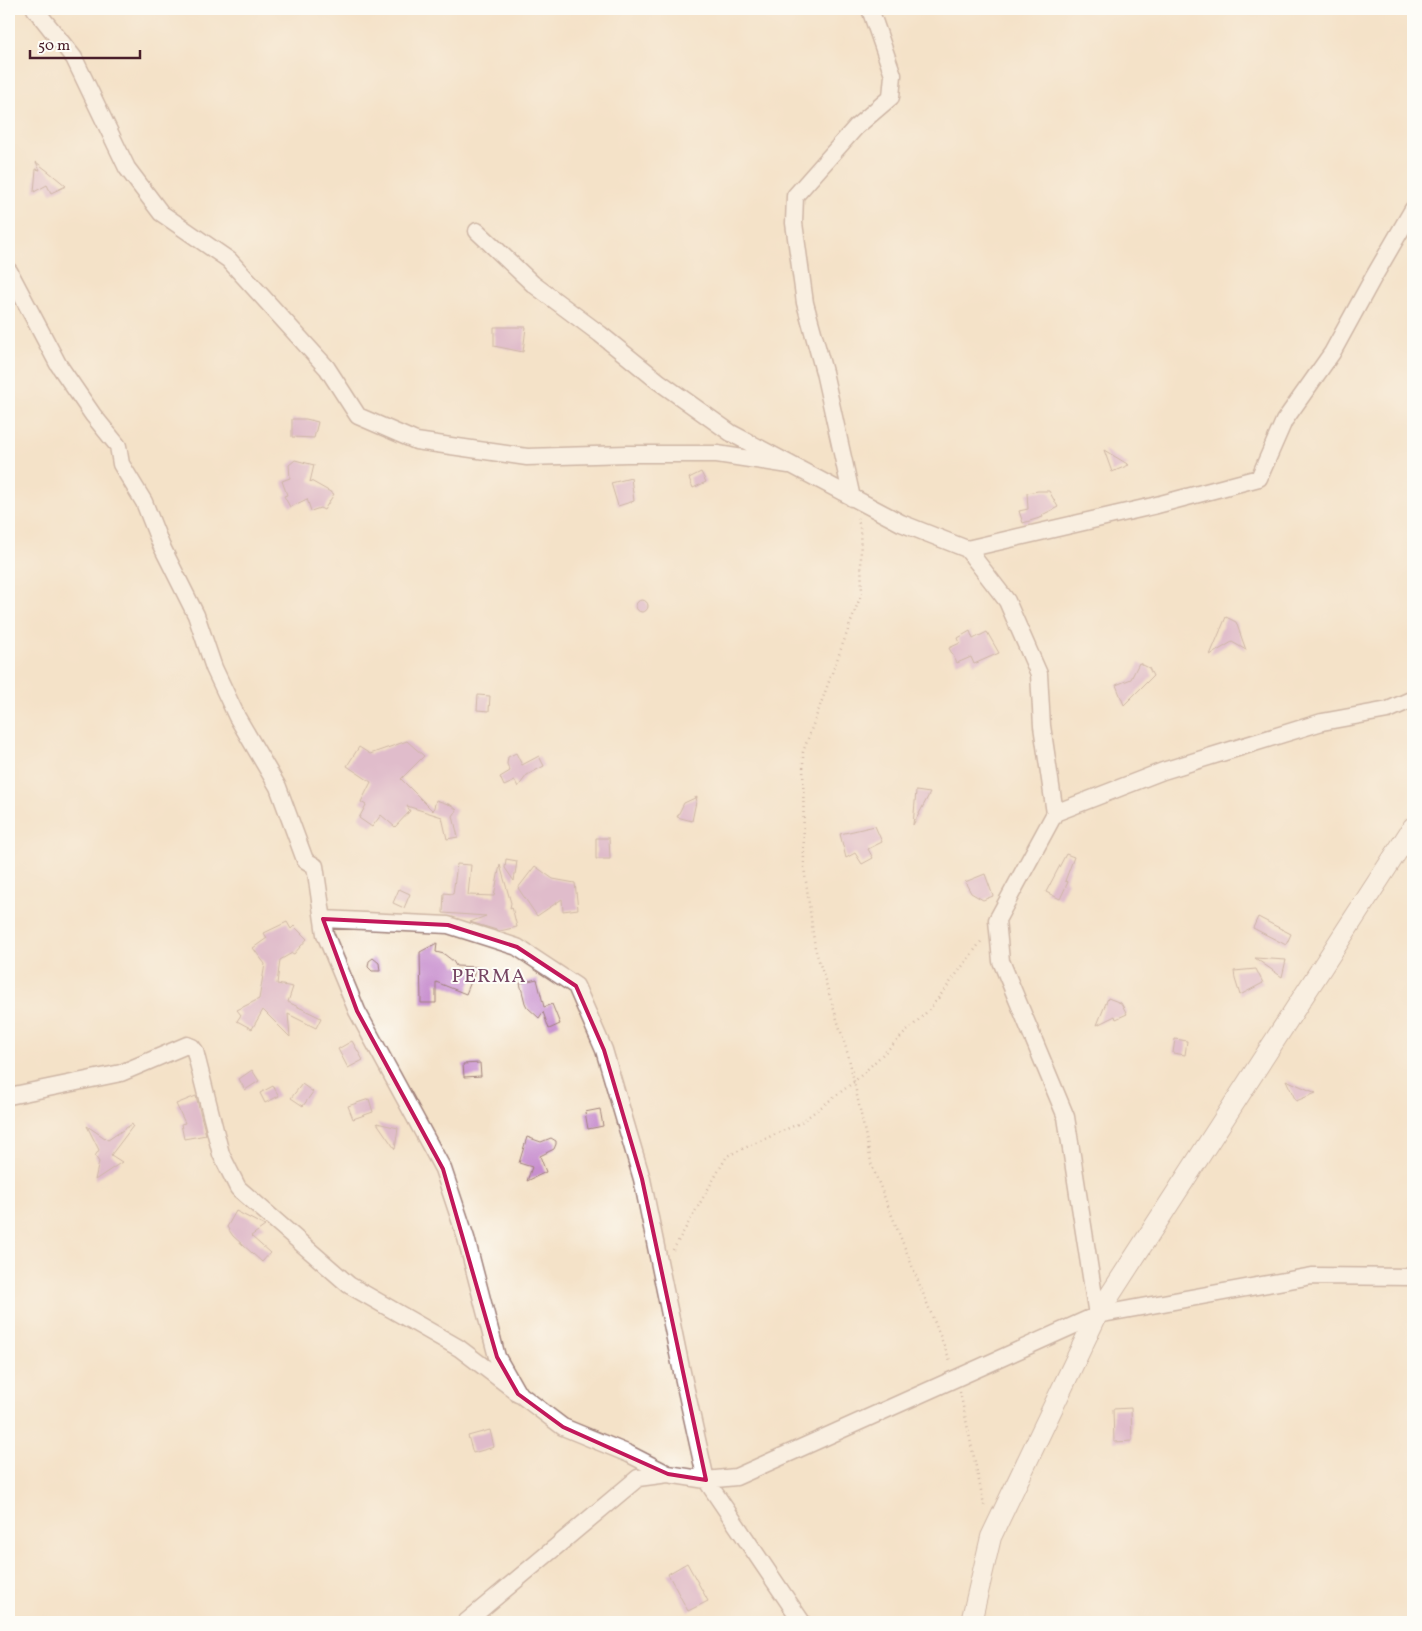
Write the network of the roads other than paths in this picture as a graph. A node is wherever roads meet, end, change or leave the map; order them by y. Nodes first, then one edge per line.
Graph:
1 (35, 9) edge
2 (870, 9) edge
3 (1413, 209) edge
4 (477, 231) dead end
5 (9, 271) edge
6 (790, 465) junction
7 (852, 498) junction
8 (967, 549) junction
9 (1413, 699) edge
10 (1055, 813) junction
11 (1413, 827) edge
12 (323, 919) junction
13 (9, 1096) edge
14 (1413, 1277) edge
15 (1097, 1315) junction
16 (518, 1394) junction
17 (668, 1474) junction
18 (706, 1480) junction
19 (466, 1622) edge
20 (802, 1622) edge
21 (971, 1622) edge

1 - 6 street
2 - 7 street
3 - 8 street
4 - 6 street
5 - 12 street
6 - 7 street
7 - 8 street
8 - 10 street
9 - 10 street
10 - 15 street
11 - 15 street
12 - 16 street
12 - 18 street
13 - 16 street
14 - 15 street
15 - 18 street
15 - 21 street
16 - 17 street
17 - 18 street
17 - 19 street
18 - 20 street

